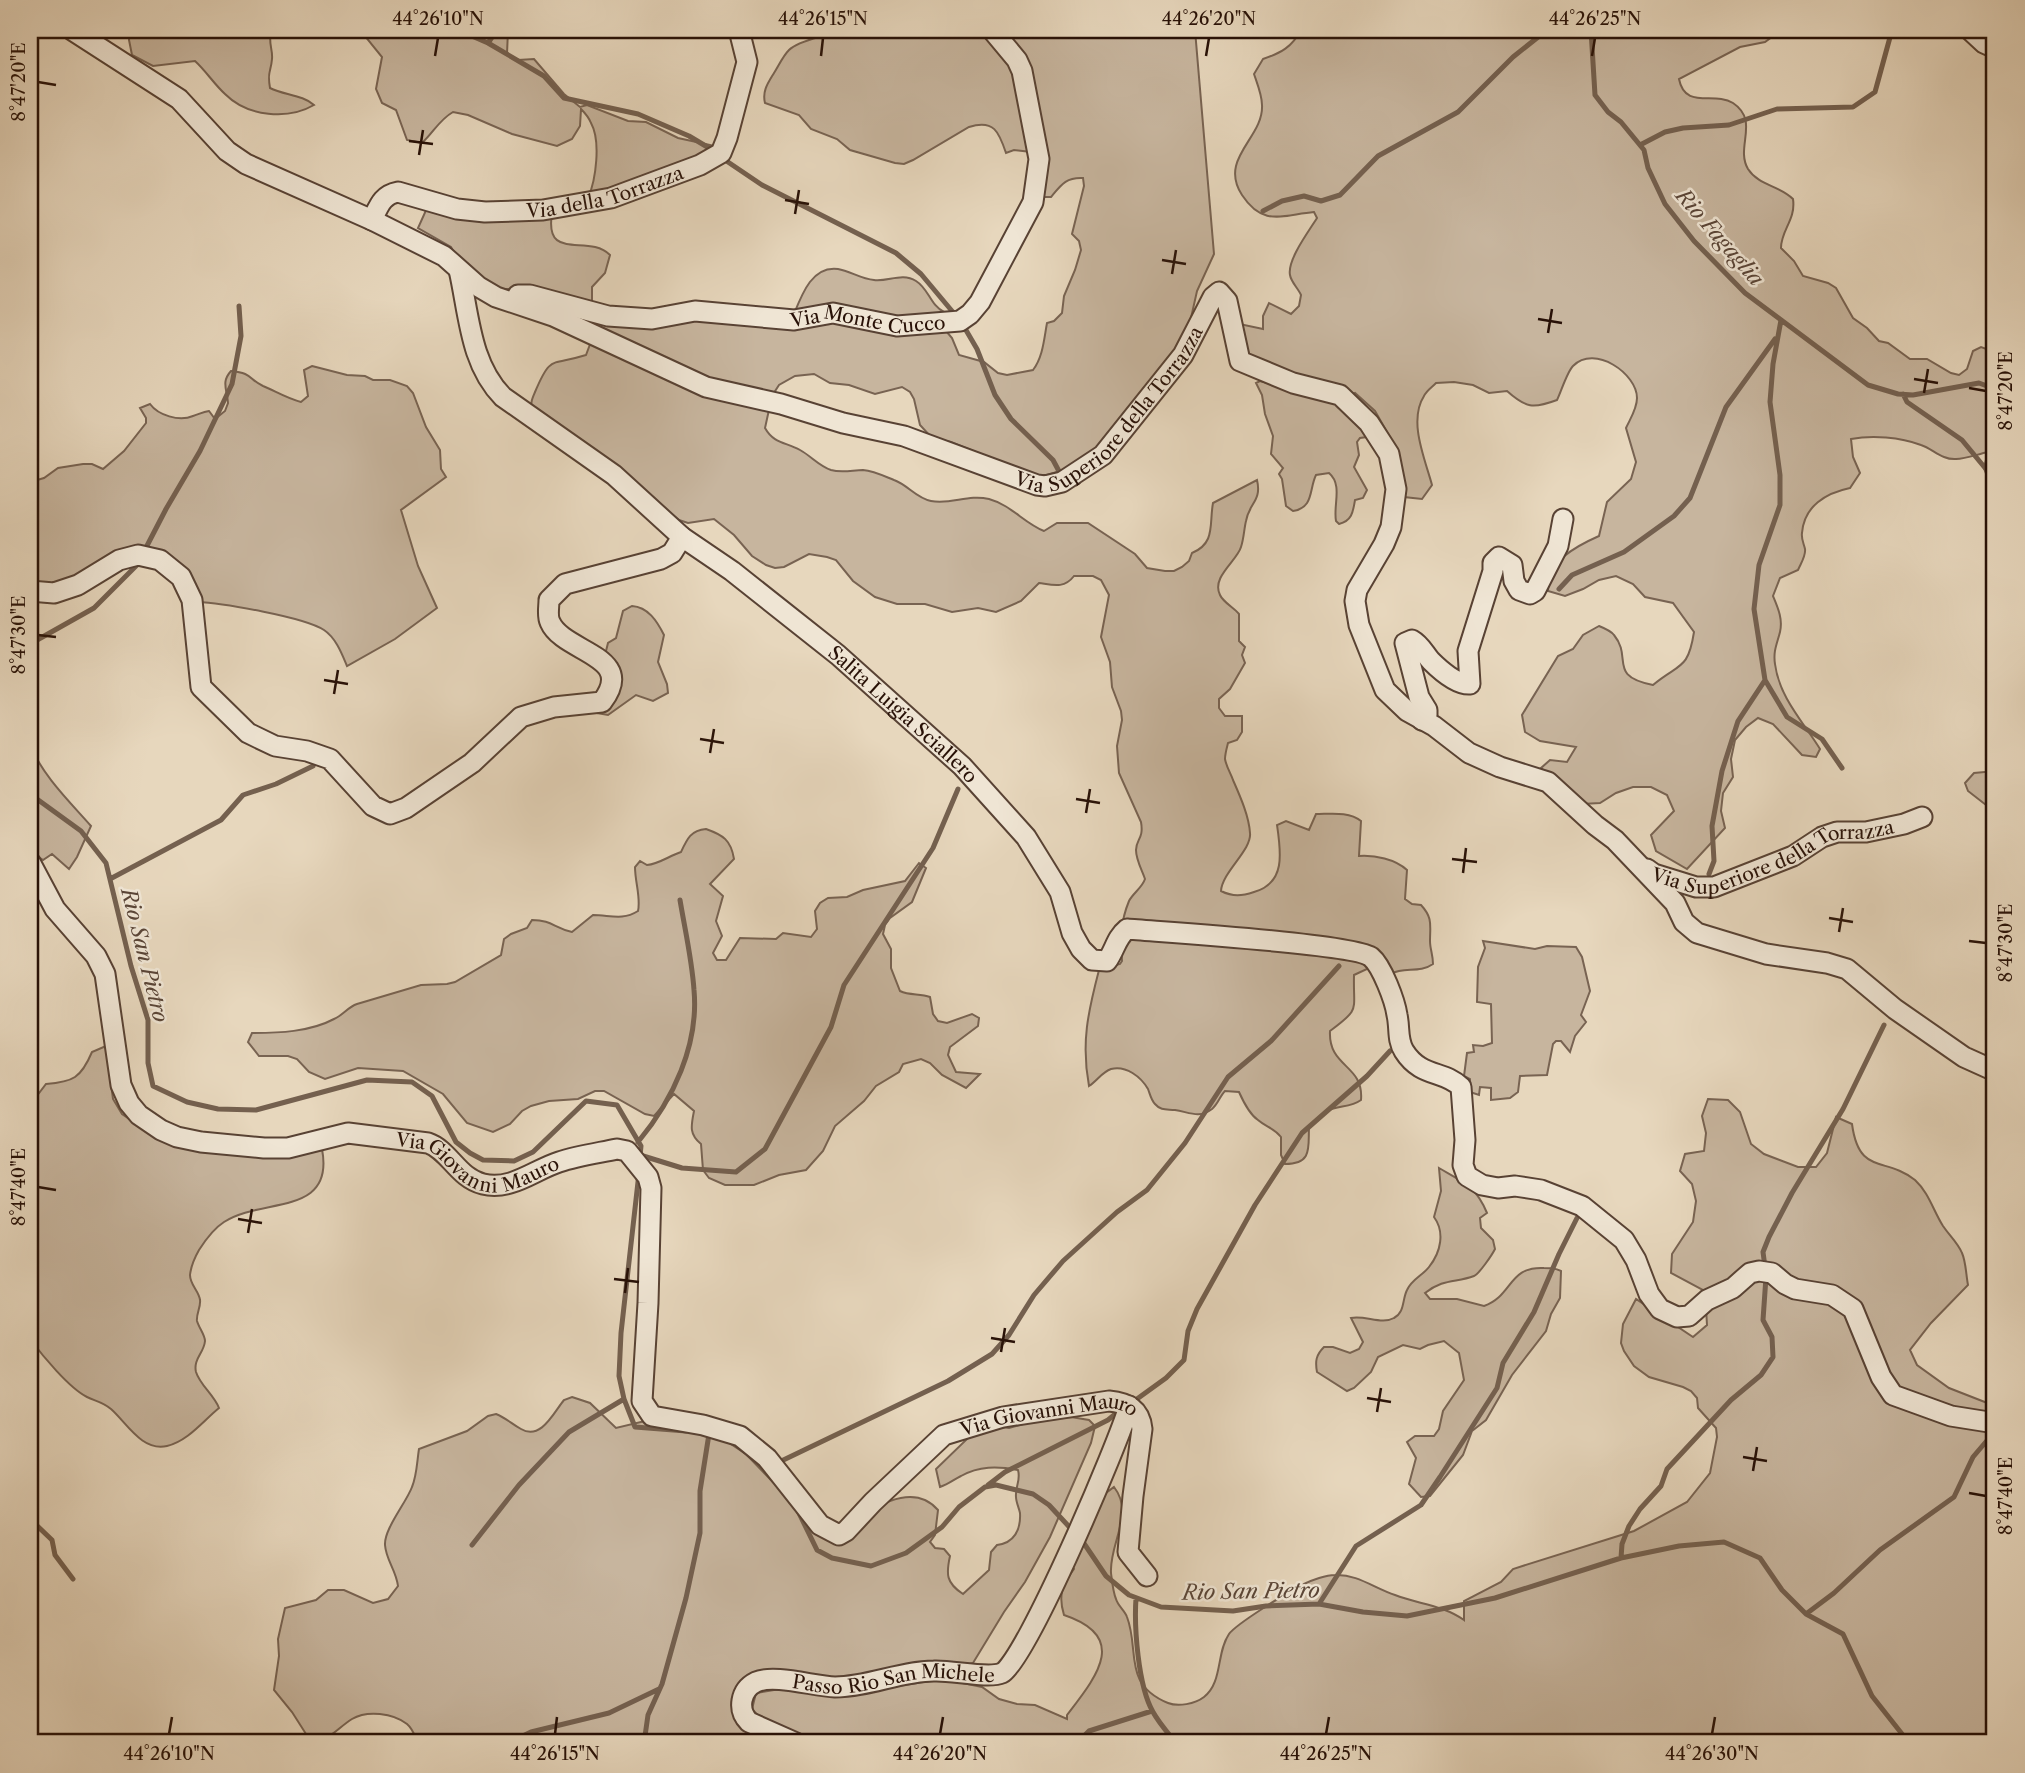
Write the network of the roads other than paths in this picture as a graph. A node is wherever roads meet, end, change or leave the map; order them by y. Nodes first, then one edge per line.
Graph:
1 (72, 30) edge
2 (739, 30) edge
3 (992, 30) edge
4 (1970, 30) edge
5 (1995, 48) edge
6 (372, 220) junction
7 (459, 270) junction
8 (496, 297) junction
9 (1563, 519) dead end
10 (682, 537) junction
11 (30, 591) edge
12 (1422, 720) junction
13 (1922, 817) dead end
14 (1630, 855) junction
15 (30, 862) edge
16 (1995, 1071) edge
17 (1129, 1406) junction
18 (1995, 1423) edge
19 (1147, 1576) dead end
20 (796, 1743) edge

1 - 6 street
2 - 6 street, Via della Torrazza
3 - 8 street, Via Monte Cucco
4 - 5 street
6 - 7 street
7 - 8 street, Via Superiore della Torrazza
7 - 10 street, Salita Luigia Sciallero
8 - 12 street, Via Superiore della Torrazza
9 - 12 street
10 - 11 street
10 - 18 street, Salita Luigia Sciallero
12 - 14 street, Via Superiore della Torrazza
13 - 14 street, Via Superiore della Torrazza
14 - 16 street, Via Superiore della Torrazza
15 - 17 street, Via Giovanni Mauro
17 - 19 street, Via Giovanni Mauro
17 - 20 street, Passo Rio San Michele

